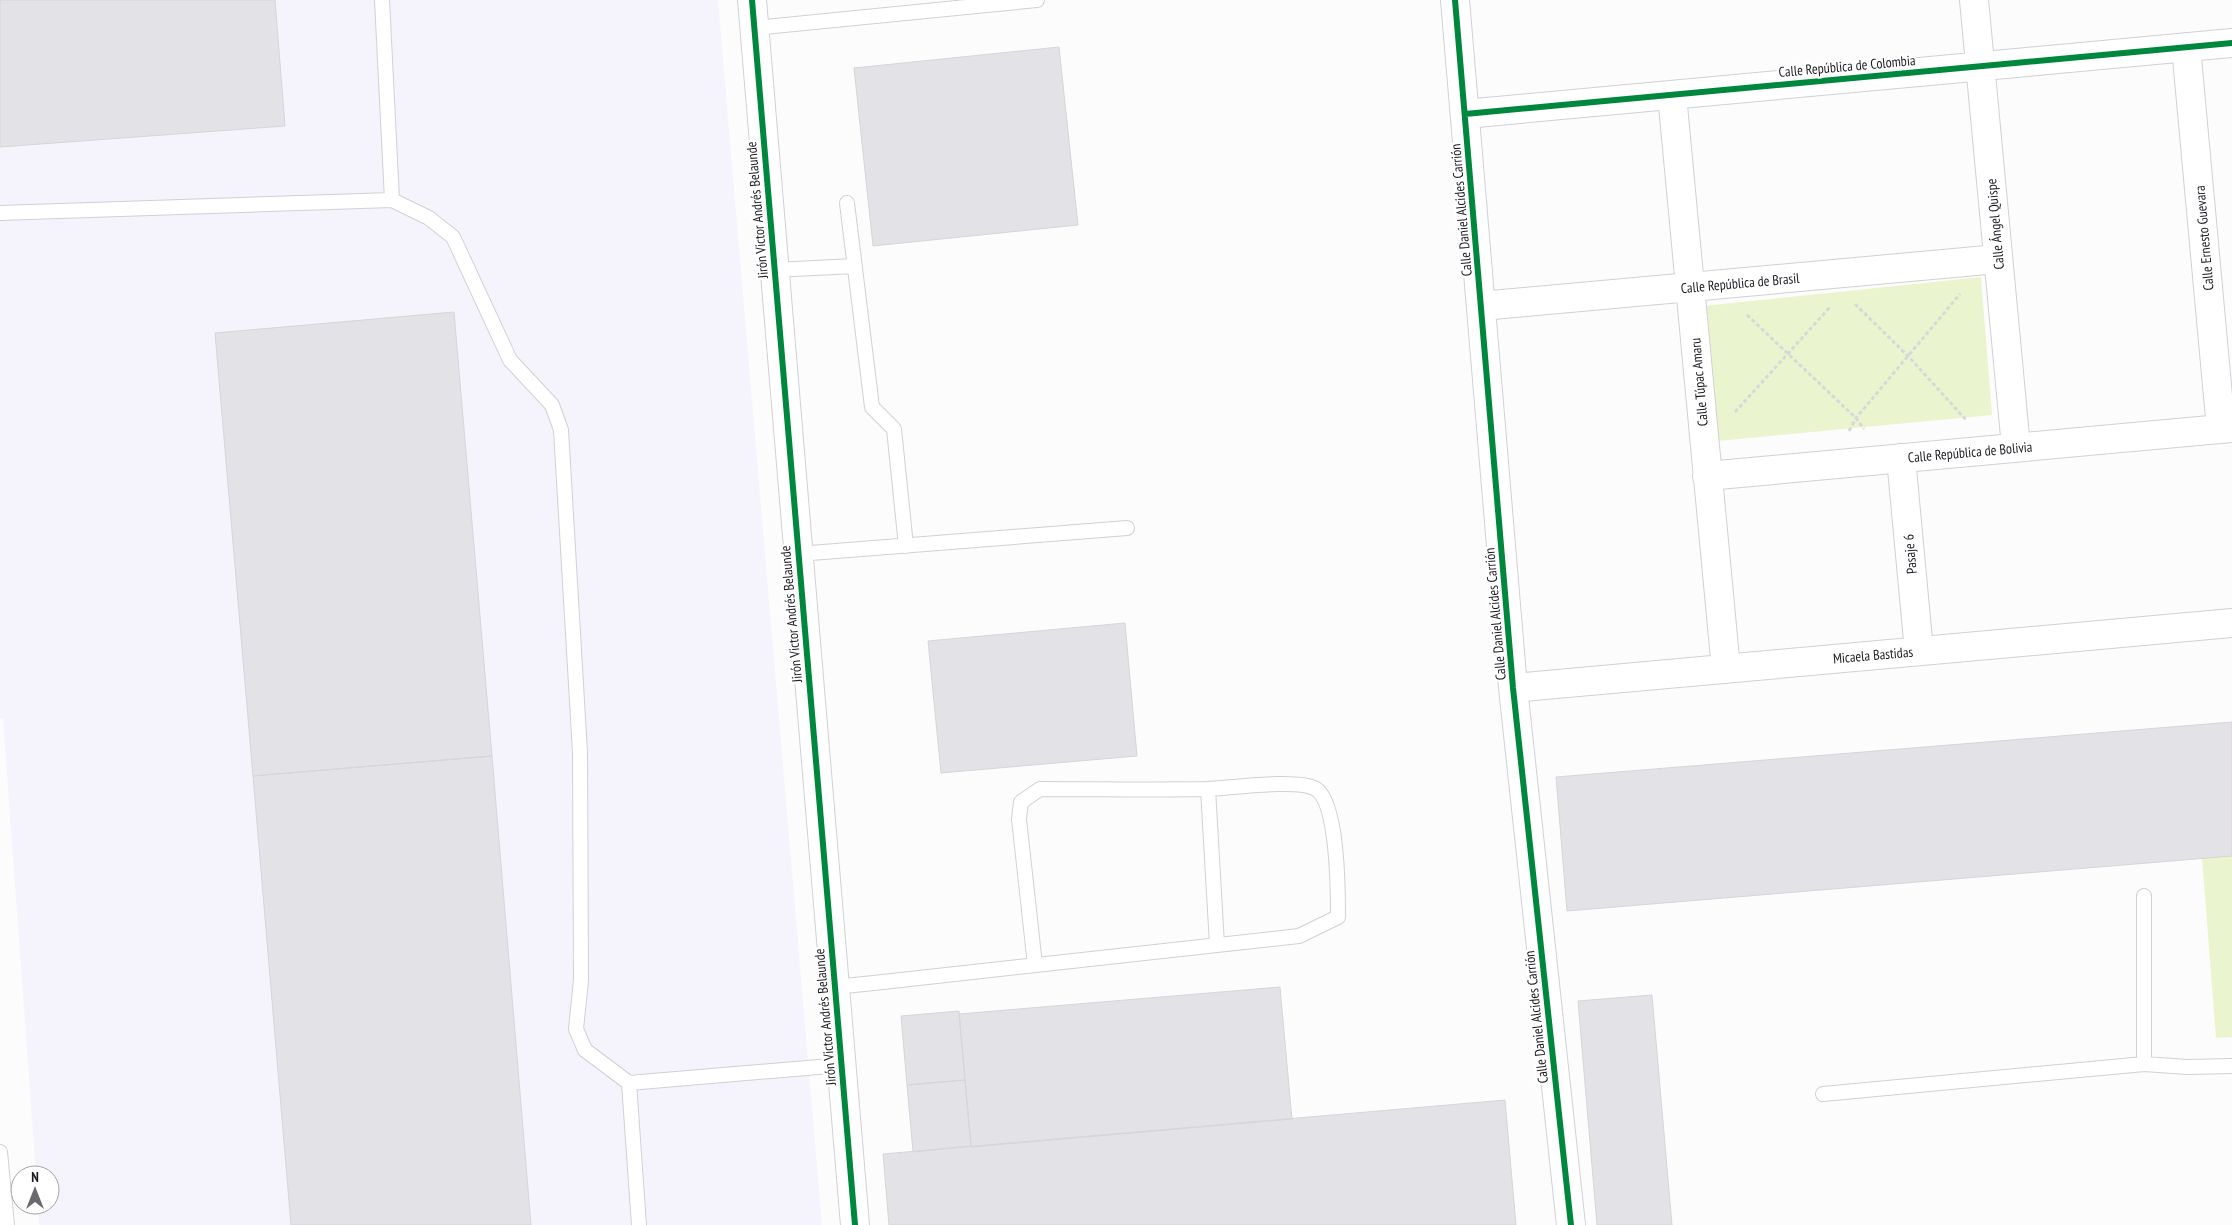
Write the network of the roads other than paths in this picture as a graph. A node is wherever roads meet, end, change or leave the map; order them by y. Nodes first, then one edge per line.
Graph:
1 (382, 0) edge
2 (752, 0) edge
3 (1037, 0) edge
4 (1455, 0) edge
5 (1974, 0) edge
6 (754, 28) junction
7 (2232, 43) edge
8 (2186, 47) junction
9 (1980, 66) junction
10 (1672, 94) junction
11 (1465, 114) junction
12 (392, 200) junction
13 (848, 203) dead end
14 (0, 213) edge
15 (1994, 259) junction
16 (855, 266) junction
17 (774, 270) junction
18 (1703, 286) junction
19 (1481, 306) junction
20 (2227, 428) edge
21 (2004, 448) junction
22 (1894, 458) junction
23 (1707, 476) junction
24 (1127, 528) dead end
25 (906, 546) junction
26 (798, 554) junction
27 (2232, 623) edge
28 (1919, 651) junction
29 (1726, 669) junction
30 (1513, 688) junction
31 (1208, 789) junction
32 (2144, 896) dead end
33 (1218, 945) junction
34 (1035, 965) junction
35 (834, 987) junction
36 (2144, 1064) junction
37 (842, 1065) junction
38 (2232, 1066) edge
39 (629, 1083) junction
40 (1823, 1094) dead end
41 (0, 1152) edge
42 (7, 1225) edge
43 (640, 1225) edge
44 (855, 1225) edge
45 (1571, 1225) edge

1 - 12 lane
2 - 6 street, Jirón Victor Andrés Belaunde
3 - 6 lane
4 - 11 street, Calle Daniel Alcides Carrión
5 - 9 street, Calle Ángel Quispe
6 - 17 street, Jirón Victor Andrés Belaunde
7 - 8 street, Calle República de Colombia
8 - 9 street, Calle República de Colombia
8 - 20 street, Calle Ernesto Guevara
9 - 10 street, Calle República de Colombia
9 - 15 street, Calle Ángel Quispe
10 - 11 street, Calle República de Colombia
10 - 18 street, Calle Túpac Amaru
11 - 19 street, Calle Daniel Alcides Carrión
12 - 14 lane
12 - 39 lane
13 - 16 lane
15 - 18 street, Calle República de Brasil
15 - 21 street, Calle Ángel Quispe
16 - 17 lane
16 - 25 lane
17 - 26 street, Jirón Victor Andrés Belaunde
18 - 19 street, Calle República de Brasil
18 - 23 street, Calle Túpac Amaru
19 - 30 street, Calle Daniel Alcides Carrión
20 - 21 street, Calle República de Bolivia
21 - 22 street, Calle República de Bolivia
22 - 23 street, Calle República de Bolivia
22 - 28 street, Pasaje 6
23 - 29 street, Calle Túpac Amaru
24 - 25 lane
25 - 26 lane
26 - 35 street, Jirón Victor Andrés Belaunde
27 - 28 street, Micaela Bastidas
28 - 29 street, Micaela Bastidas
29 - 30 street, Micaela Bastidas
30 - 45 street, Calle Daniel Alcides Carrión
31 - 33 lane
31 - 33 lane
31 - 34 lane
32 - 36 lane
33 - 34 lane
34 - 35 lane
35 - 37 street, Jirón Victor Andrés Belaunde
36 - 38 lane
36 - 40 lane
37 - 39 lane
37 - 44 street, Jirón Victor Andrés Belaunde
39 - 43 lane
41 - 42 lane

